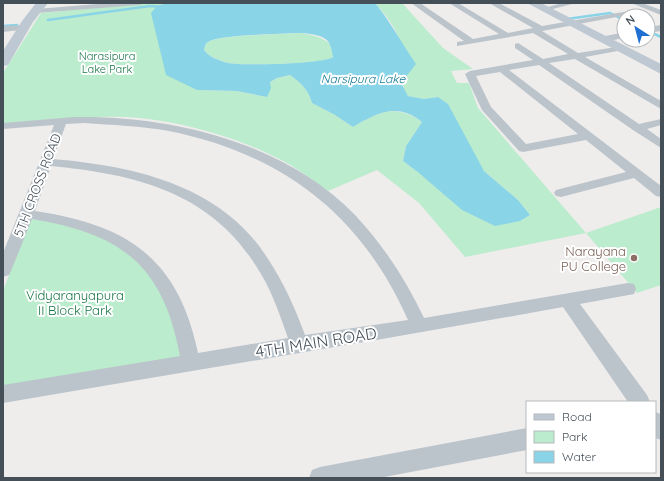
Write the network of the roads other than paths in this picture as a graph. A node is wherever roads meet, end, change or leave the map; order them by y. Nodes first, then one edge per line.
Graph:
1 (140, 3) edge
2 (415, 3) edge
3 (453, 3) edge
4 (493, 3) edge
5 (533, 3) edge
6 (572, 3) edge
7 (635, 3) edge
8 (102, 4) edge
9 (545, 9) junction
10 (658, 11) edge
11 (616, 15) edge
12 (33, 16) edge
13 (568, 21) junction
14 (3, 29) edge
15 (538, 29) junction
16 (506, 35) junction
17 (470, 41) junction
18 (616, 41) edge
19 (616, 43) edge
20 (460, 44) dead end
21 (518, 46) dead end
22 (629, 48) edge
23 (7, 50) edge
24 (579, 55) junction
25 (3, 62) edge
26 (540, 62) junction
27 (502, 68) junction
28 (661, 70) edge
29 (661, 106) edge
30 (60, 121) junction
31 (661, 122) edge
32 (3, 126) edge
33 (637, 128) junction
34 (588, 136) junction
35 (661, 144) edge
36 (46, 162) junction
37 (636, 174) junction
38 (561, 193) dead end
39 (661, 193) edge
40 (27, 214) junction
41 (3, 271) edge
42 (628, 289) dead end
43 (567, 300) junction
44 (419, 326) junction
45 (299, 344) junction
46 (192, 363) junction
47 (3, 394) edge
48 (639, 401) edge
49 (526, 439) edge
50 (320, 478) edge

1 - 8 street
2 - 17 street
3 - 16 street
4 - 15 street
5 - 9 street
6 - 9 street
7 - 10 street
8 - 12 street
9 - 13 street
11 - 13 street
12 - 14 street
12 - 23 street
13 - 15 street
13 - 18 street
15 - 16 street
15 - 24 street
16 - 17 street
17 - 20 street
19 - 24 street
21 - 26 street
22 - 28 street
23 - 25 street
24 - 26 street
24 - 29 street
26 - 27 street
26 - 33 street
27 - 34 street
27 - 34 street
30 - 32 street
30 - 36 street, 5TH CROSS ROAD
30 - 44 street
31 - 33 street
33 - 35 street
34 - 37 street
36 - 40 street, 5TH CROSS ROAD
36 - 45 street
37 - 38 street
37 - 39 street
40 - 41 street, 5TH CROSS ROAD
40 - 46 street
42 - 43 street, 4TH MAIN ROAD
43 - 44 street, 4TH MAIN ROAD
43 - 48 street
44 - 45 street, 4TH MAIN ROAD
45 - 46 street, 4TH MAIN ROAD
46 - 47 street, 4TH MAIN ROAD
49 - 50 street

